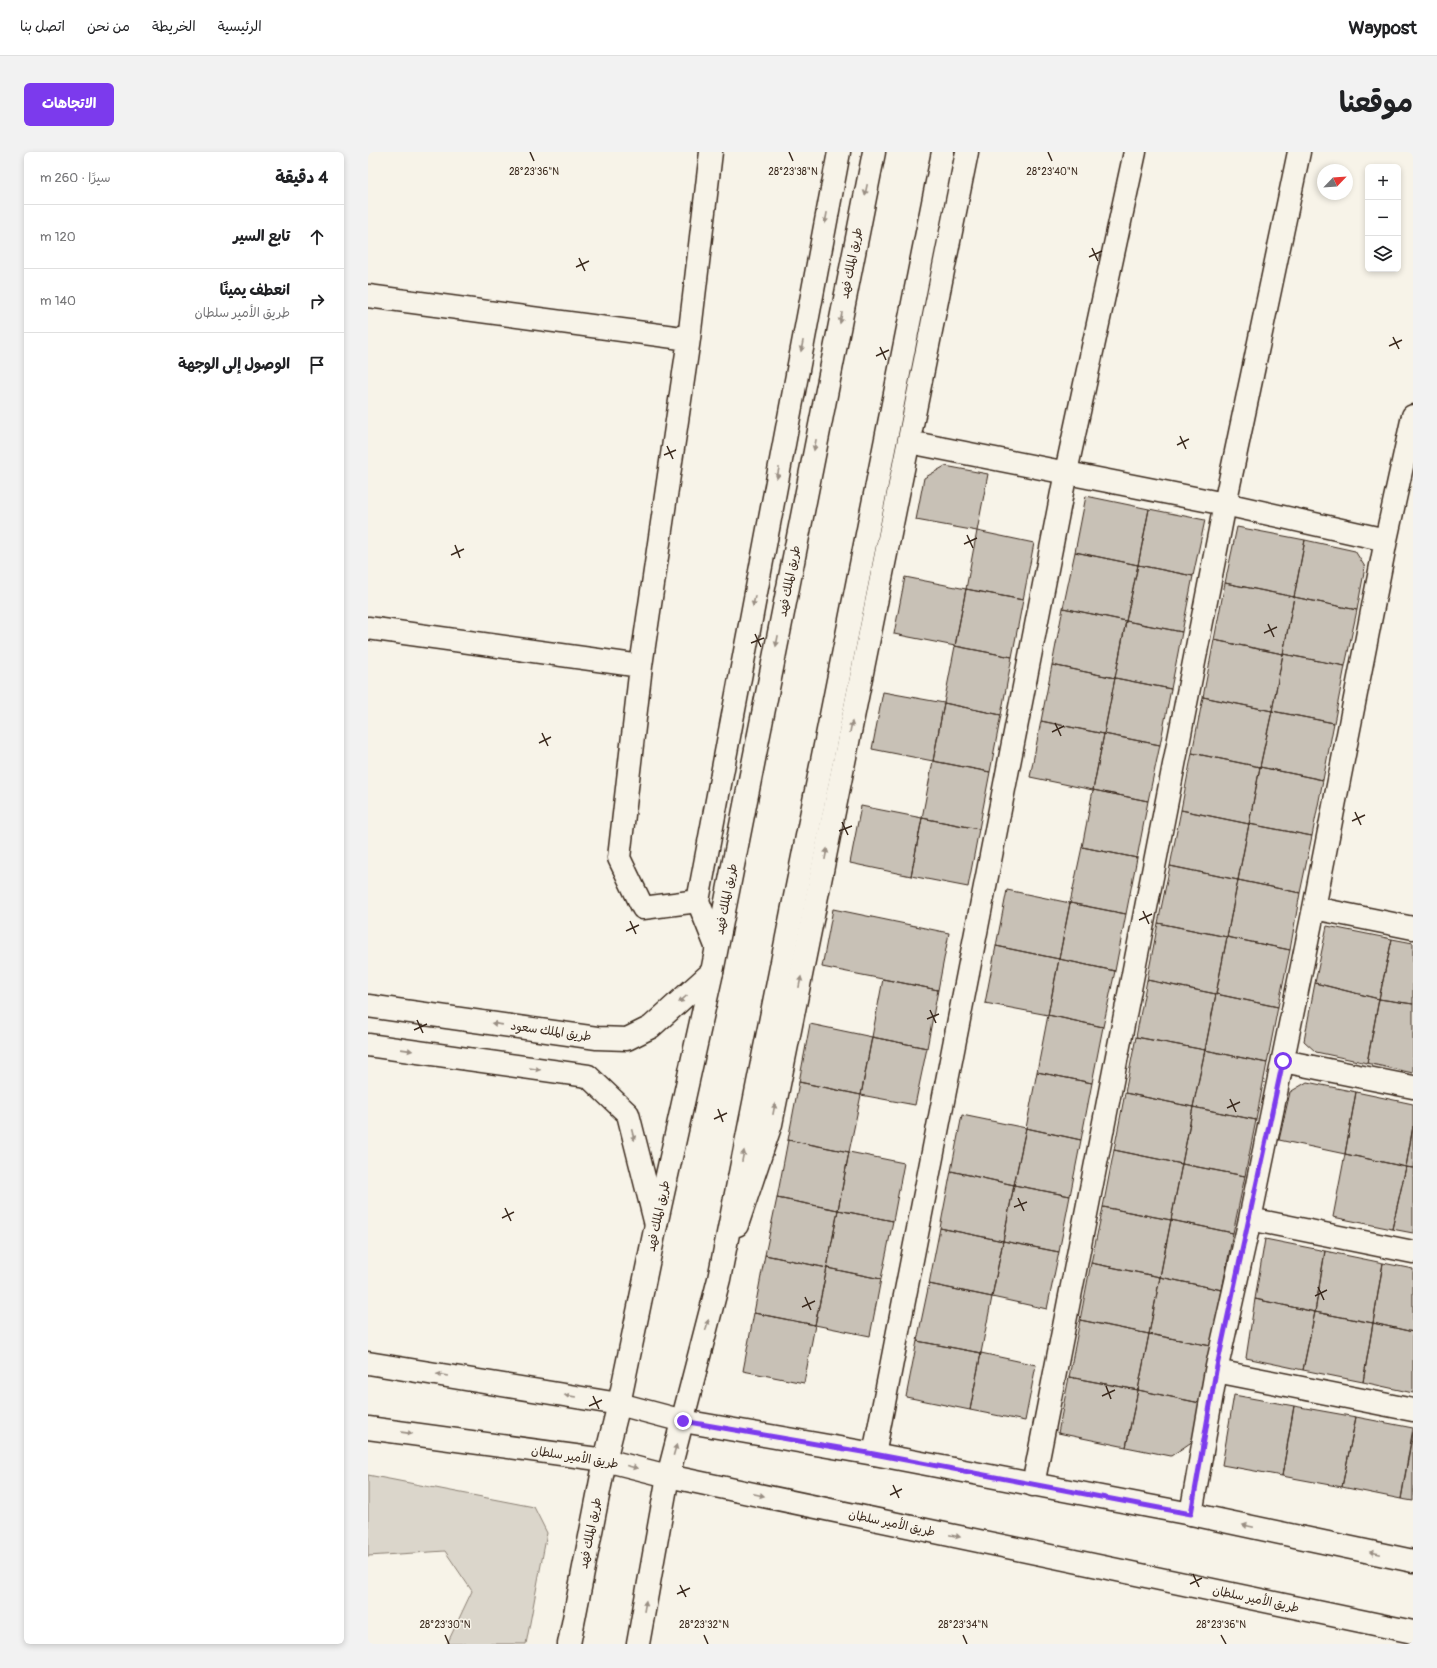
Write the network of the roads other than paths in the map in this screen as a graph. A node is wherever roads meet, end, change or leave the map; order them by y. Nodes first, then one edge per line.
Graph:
1 (711, 152) edge
2 (839, 152) edge
3 (874, 152) edge
4 (943, 152) edge
5 (967, 152) edge
6 (1135, 152) edge
7 (1299, 152) edge
8 (368, 296) edge
9 (689, 339) junction
10 (1413, 416) edge
11 (909, 442) junction
12 (1066, 472) junction
13 (1225, 504) junction
14 (1386, 540) junction
15 (368, 628) edge
16 (641, 666) junction
17 (698, 900) junction
18 (1314, 908) junction
19 (1413, 928) edge
20 (716, 946) junction
21 (712, 972) junction
22 (368, 1006) edge
23 (368, 1045) edge
24 (1283, 1061) junction
25 (1413, 1087) edge
26 (1250, 1219) junction
27 (656, 1225) junction
28 (1413, 1252) edge
29 (718, 1279) junction
30 (368, 1363) edge
31 (1216, 1371) junction
32 (619, 1404) junction
33 (1413, 1410) edge
34 (683, 1421) junction
35 (368, 1428) edge
36 (874, 1454) junction
37 (605, 1460) junction
38 (668, 1476) junction
39 (1033, 1485) junction
40 (1191, 1514) junction
41 (1413, 1561) edge
42 (1413, 1632) edge
43 (569, 1644) edge
44 (638, 1644) edge

1 - 9 main road
2 -> 17 main road
3 -> 20 main road, طريق الملك فهد
29 -> 4 main road
5 - 11 main road
6 - 12 main road
7 - 13 main road
8 - 9 main road
9 - 16 main road
10 - 14 main road
11 - 12 main road
29 -> 11 main road
12 - 13 main road
12 - 36 main road
13 - 14 main road
13 - 39 main road
14 - 18 main road
15 - 16 main road
16 - 17 main road
17 - 20 main road
18 - 19 main road
18 - 24 main road
20 - 21 main road, طريق الملك فهد
21 -> 22 main road, طريق الملك سعود
21 - 27 main road, طريق الملك فهد
23 -> 27 main road
24 - 25 main road
24 - 26 main road
26 - 28 main road
26 - 31 main road
27 - 32 main road, طريق الملك فهد
34 -> 29 main road
32 -> 30 main road
31 - 33 main road
31 - 40 main road
32 - 34 main road
32 - 37 main road, طريق الملك فهد
34 - 36 main road
38 -> 34 main road
35 -> 37 main road, طريق الأمير سلطان
36 - 39 main road
37 -> 38 main road, طريق الأمير سلطان
37 - 43 main road, طريق الملك فهد
38 -> 42 main road, طريق الأمير سلطان
44 -> 38 main road
39 - 40 main road
41 -> 40 main road

